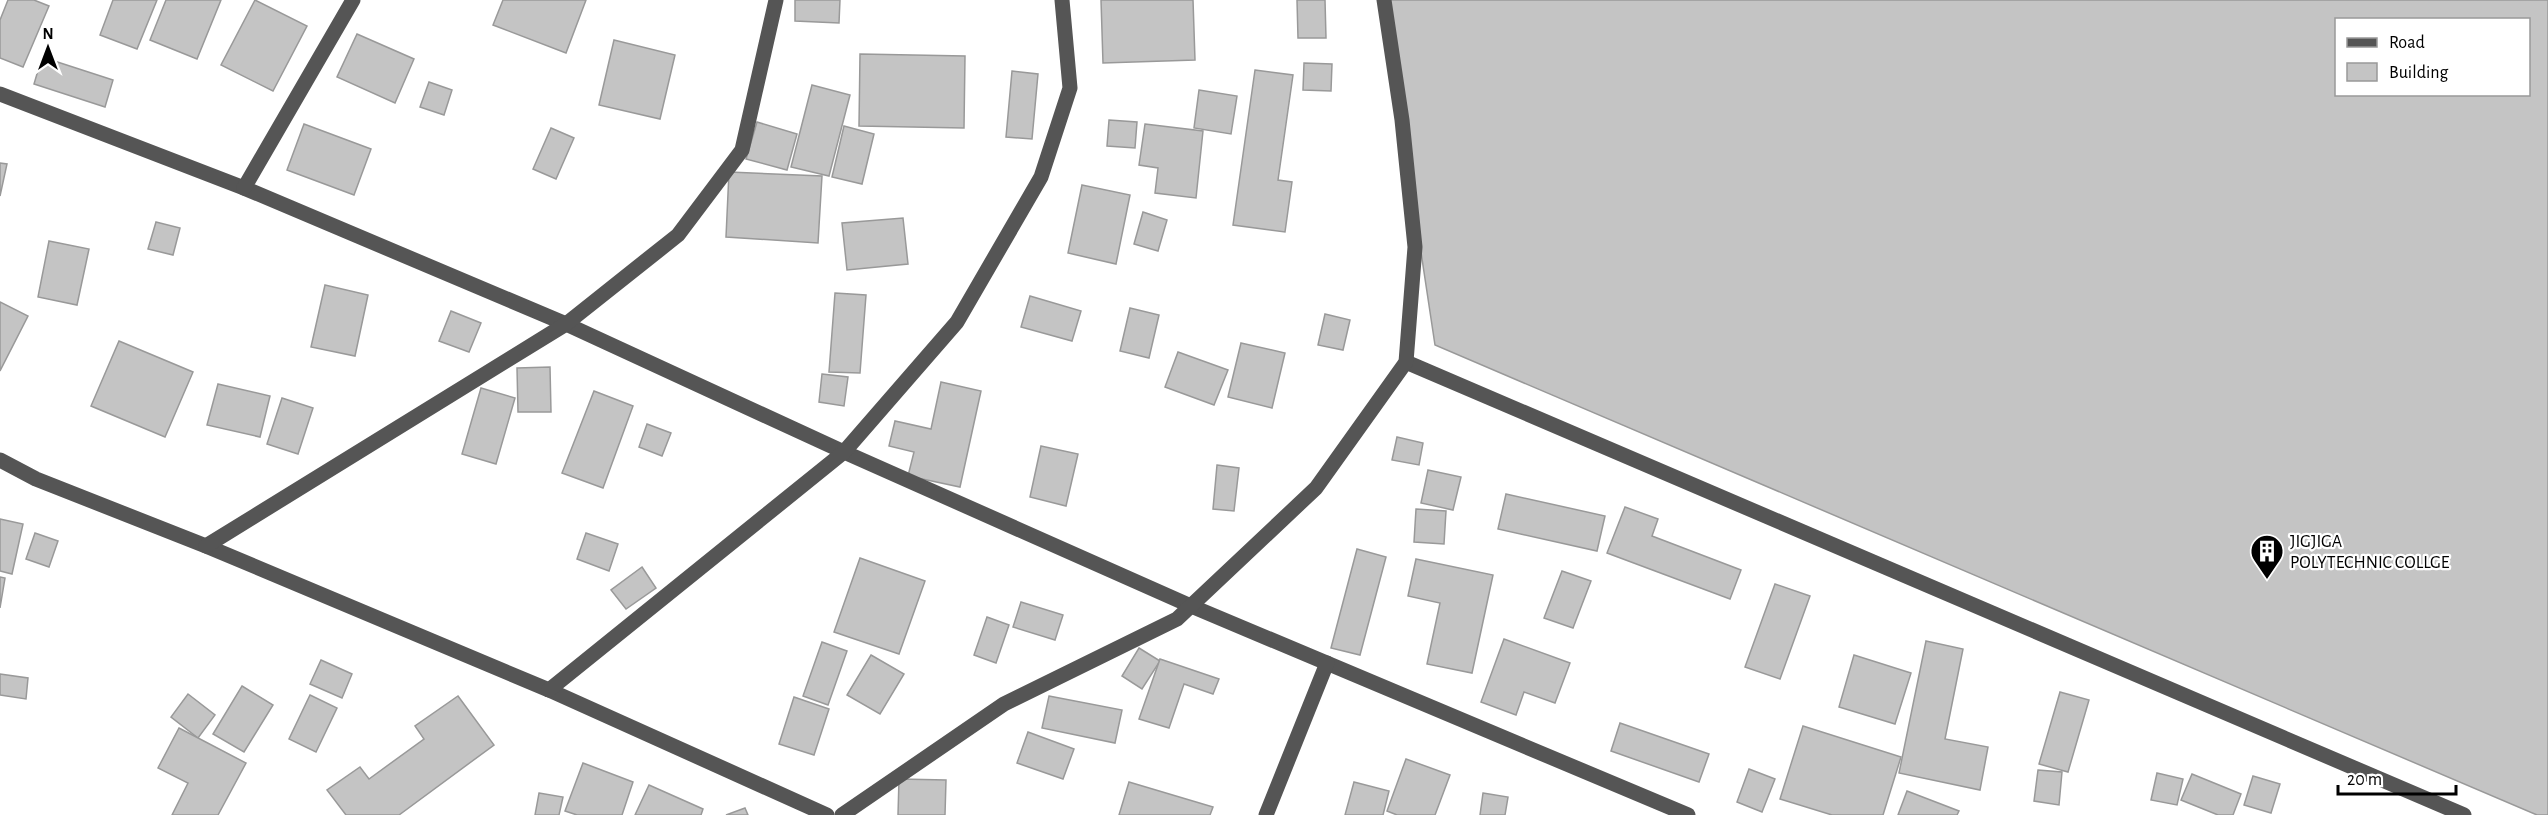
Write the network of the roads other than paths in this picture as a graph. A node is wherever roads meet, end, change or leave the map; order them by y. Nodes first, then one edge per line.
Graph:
1 (353, 0) edge
2 (776, 0) edge
3 (1062, 0) edge
4 (1384, 0) edge
5 (0, 94) edge
6 (244, 188) junction
7 (566, 324) junction
8 (1406, 362) junction
9 (844, 452) junction
10 (0, 460) edge
11 (206, 546) junction
12 (1191, 606) junction
13 (1327, 663) junction
14 (549, 690) junction
15 (827, 815) edge
16 (842, 815) edge
17 (1266, 815) edge
18 (1688, 815) edge
19 (2464, 815) edge

1 - 6 street
2 - 7 street
3 - 9 street
4 - 8 street
5 - 6 street
6 - 7 street
7 - 9 street
7 - 11 street
8 - 12 street
8 - 19 street
9 - 12 street
9 - 14 street
10 - 11 street
11 - 14 street
12 - 13 street
12 - 16 street
13 - 17 street
13 - 18 street
14 - 15 street

